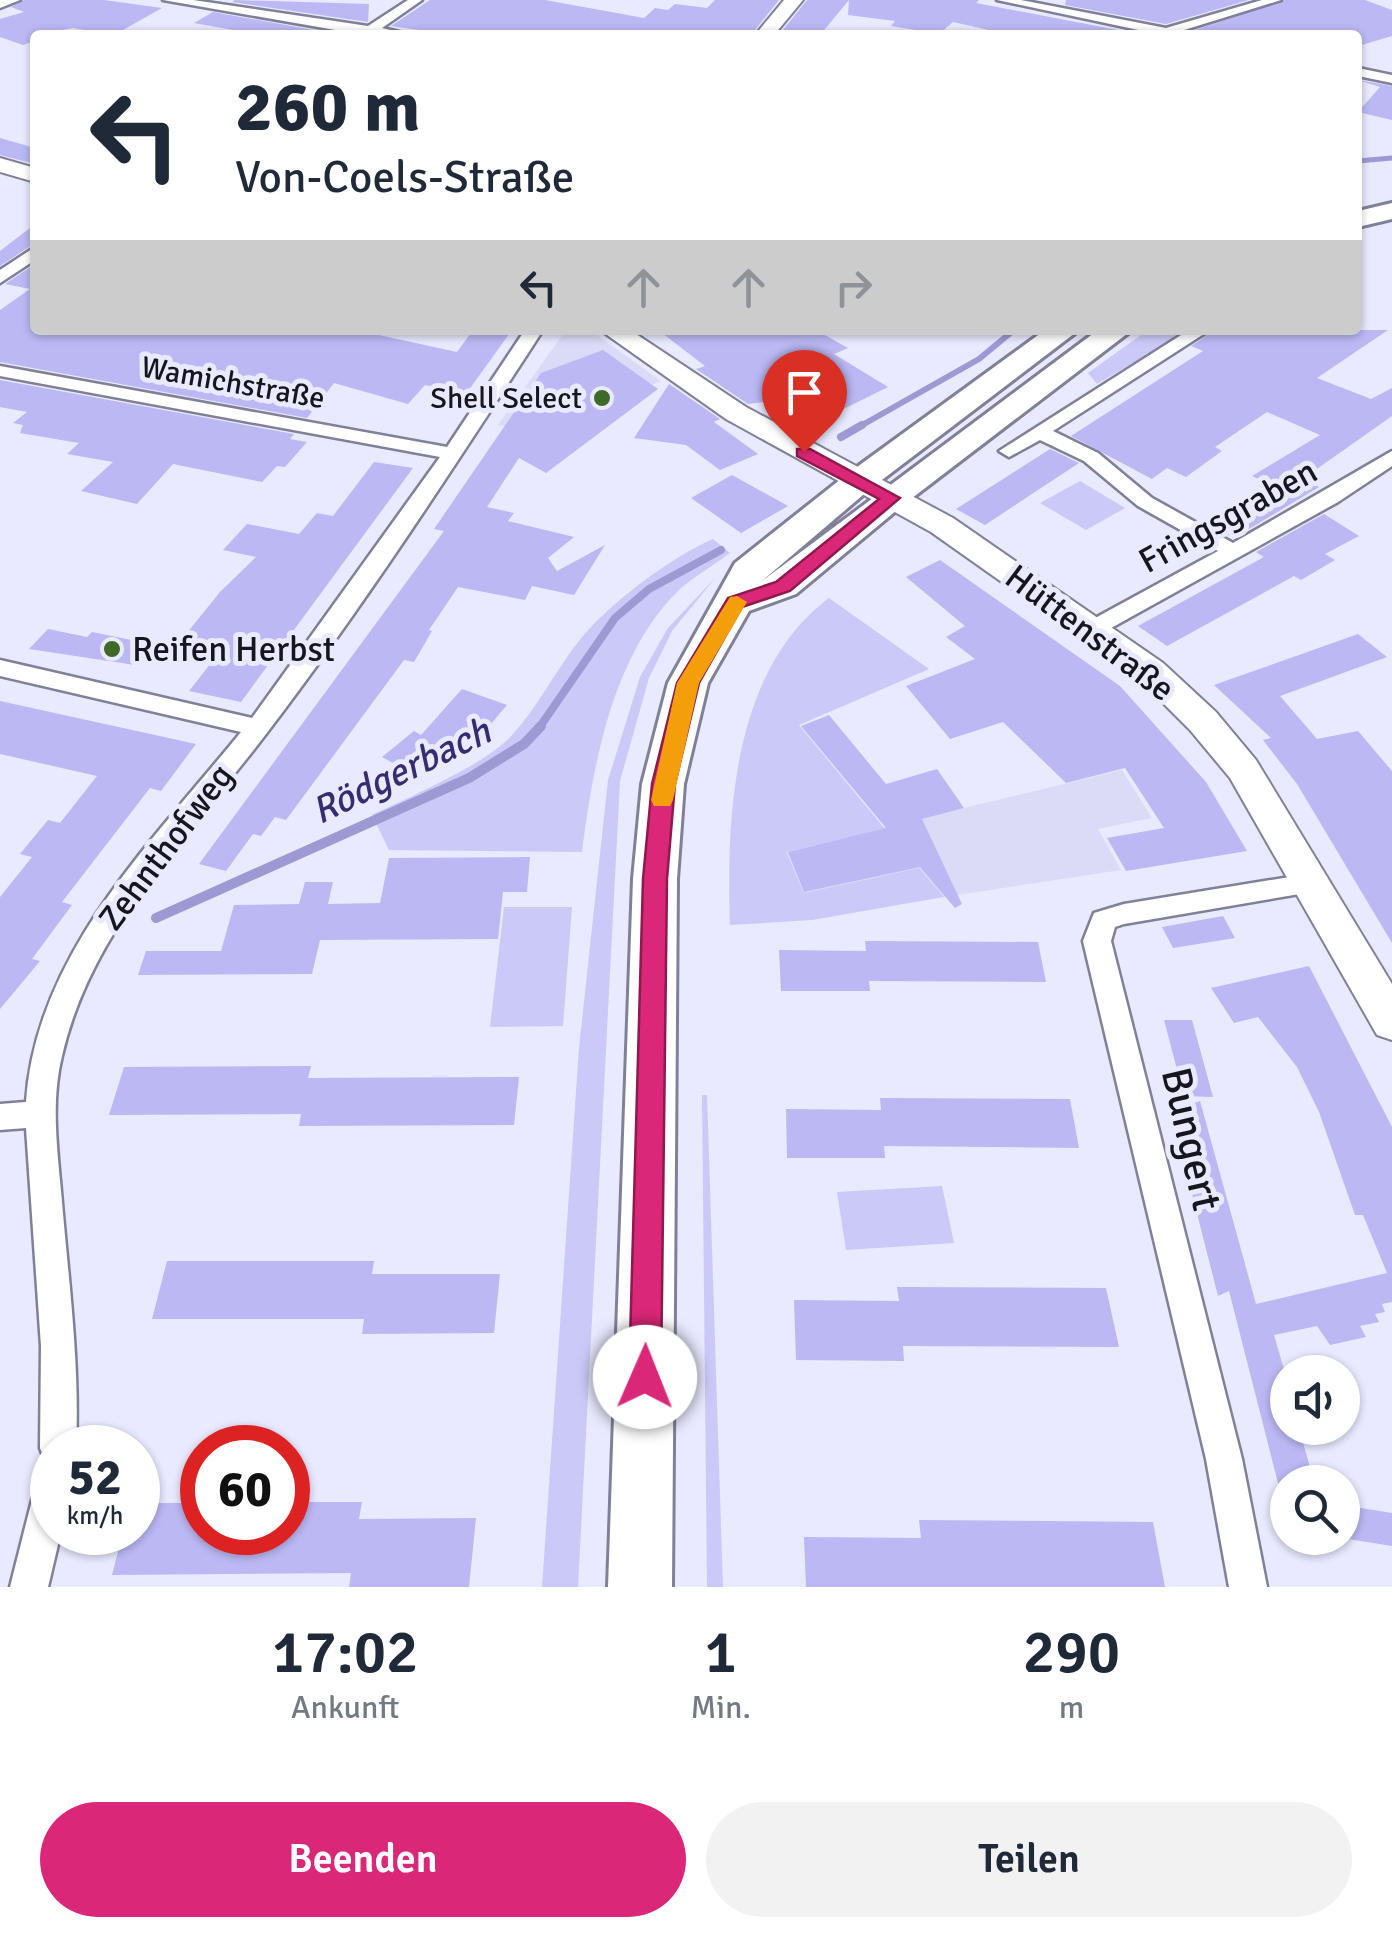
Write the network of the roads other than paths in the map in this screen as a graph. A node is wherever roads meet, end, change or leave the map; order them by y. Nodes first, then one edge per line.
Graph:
1 (14, 0) edge
2 (169, 0) edge
3 (416, 0) edge
4 (794, 0) edge
5 (1003, 0) edge
6 (1275, 0) edge
7 (0, 4) edge
8 (354, 30) edge
9 (369, 30) edge
10 (768, 30) edge
11 (1156, 30) edge
12 (1173, 30) edge
13 (1392, 64) edge
14 (1362, 72) edge
15 (1362, 72) edge
16 (1392, 79) edge
17 (0, 165) edge
18 (30, 174) edge
19 (1392, 193) edge
20 (1362, 198) edge
21 (1392, 211) edge
22 (1362, 218) edge
23 (30, 256) edge
24 (0, 278) edge
25 (531, 335) edge
26 (620, 335) edge
27 (1058, 335) edge
28 (1110, 335) edge
29 (1193, 335) edge
30 (0, 371) edge
31 (1039, 432) junction
32 (1009, 451) dead end
33 (454, 454) junction
34 (1392, 457) edge
35 (875, 490) junction
36 (1234, 552) junction
37 (1094, 628) junction
38 (0, 668) edge
39 (258, 728) junction
40 (1314, 883) junction
41 (1392, 1022) edge
42 (40, 1114) junction
43 (0, 1117) edge
44 (59, 1425) edge
45 (37, 1555) edge
46 (29, 1587) edge
47 (640, 1587) edge
48 (1248, 1587) edge

1 - 7 street
2 - 8 street
3 - 9 street
4 - 10 street
5 - 11 street
6 - 12 street
13 - 14 street
15 - 16 street
17 - 18 street
19 - 20 main road
21 - 22 main road
23 - 24 street
25 - 33 street, Zehnthofweg
26 - 35 street, Hüttenstraße
27 - 35 main road
28 - 35 main road
29 - 31 street
30 - 33 street, Wamichstraße
31 - 32 street
31 - 36 street
33 - 39 street, Zehnthofweg
34 - 36 street, Fringsgraben
35 - 37 street, Hüttenstraße
35 - 47 main road
36 - 37 street, Fringsgraben
37 - 40 street, Hüttenstraße
38 - 39 street
39 - 42 street, Zehnthofweg
40 - 41 street, Hüttenstraße
40 - 48 street, Bungert
42 - 43 street
42 - 44 street, Zehnthofweg
45 - 46 street

